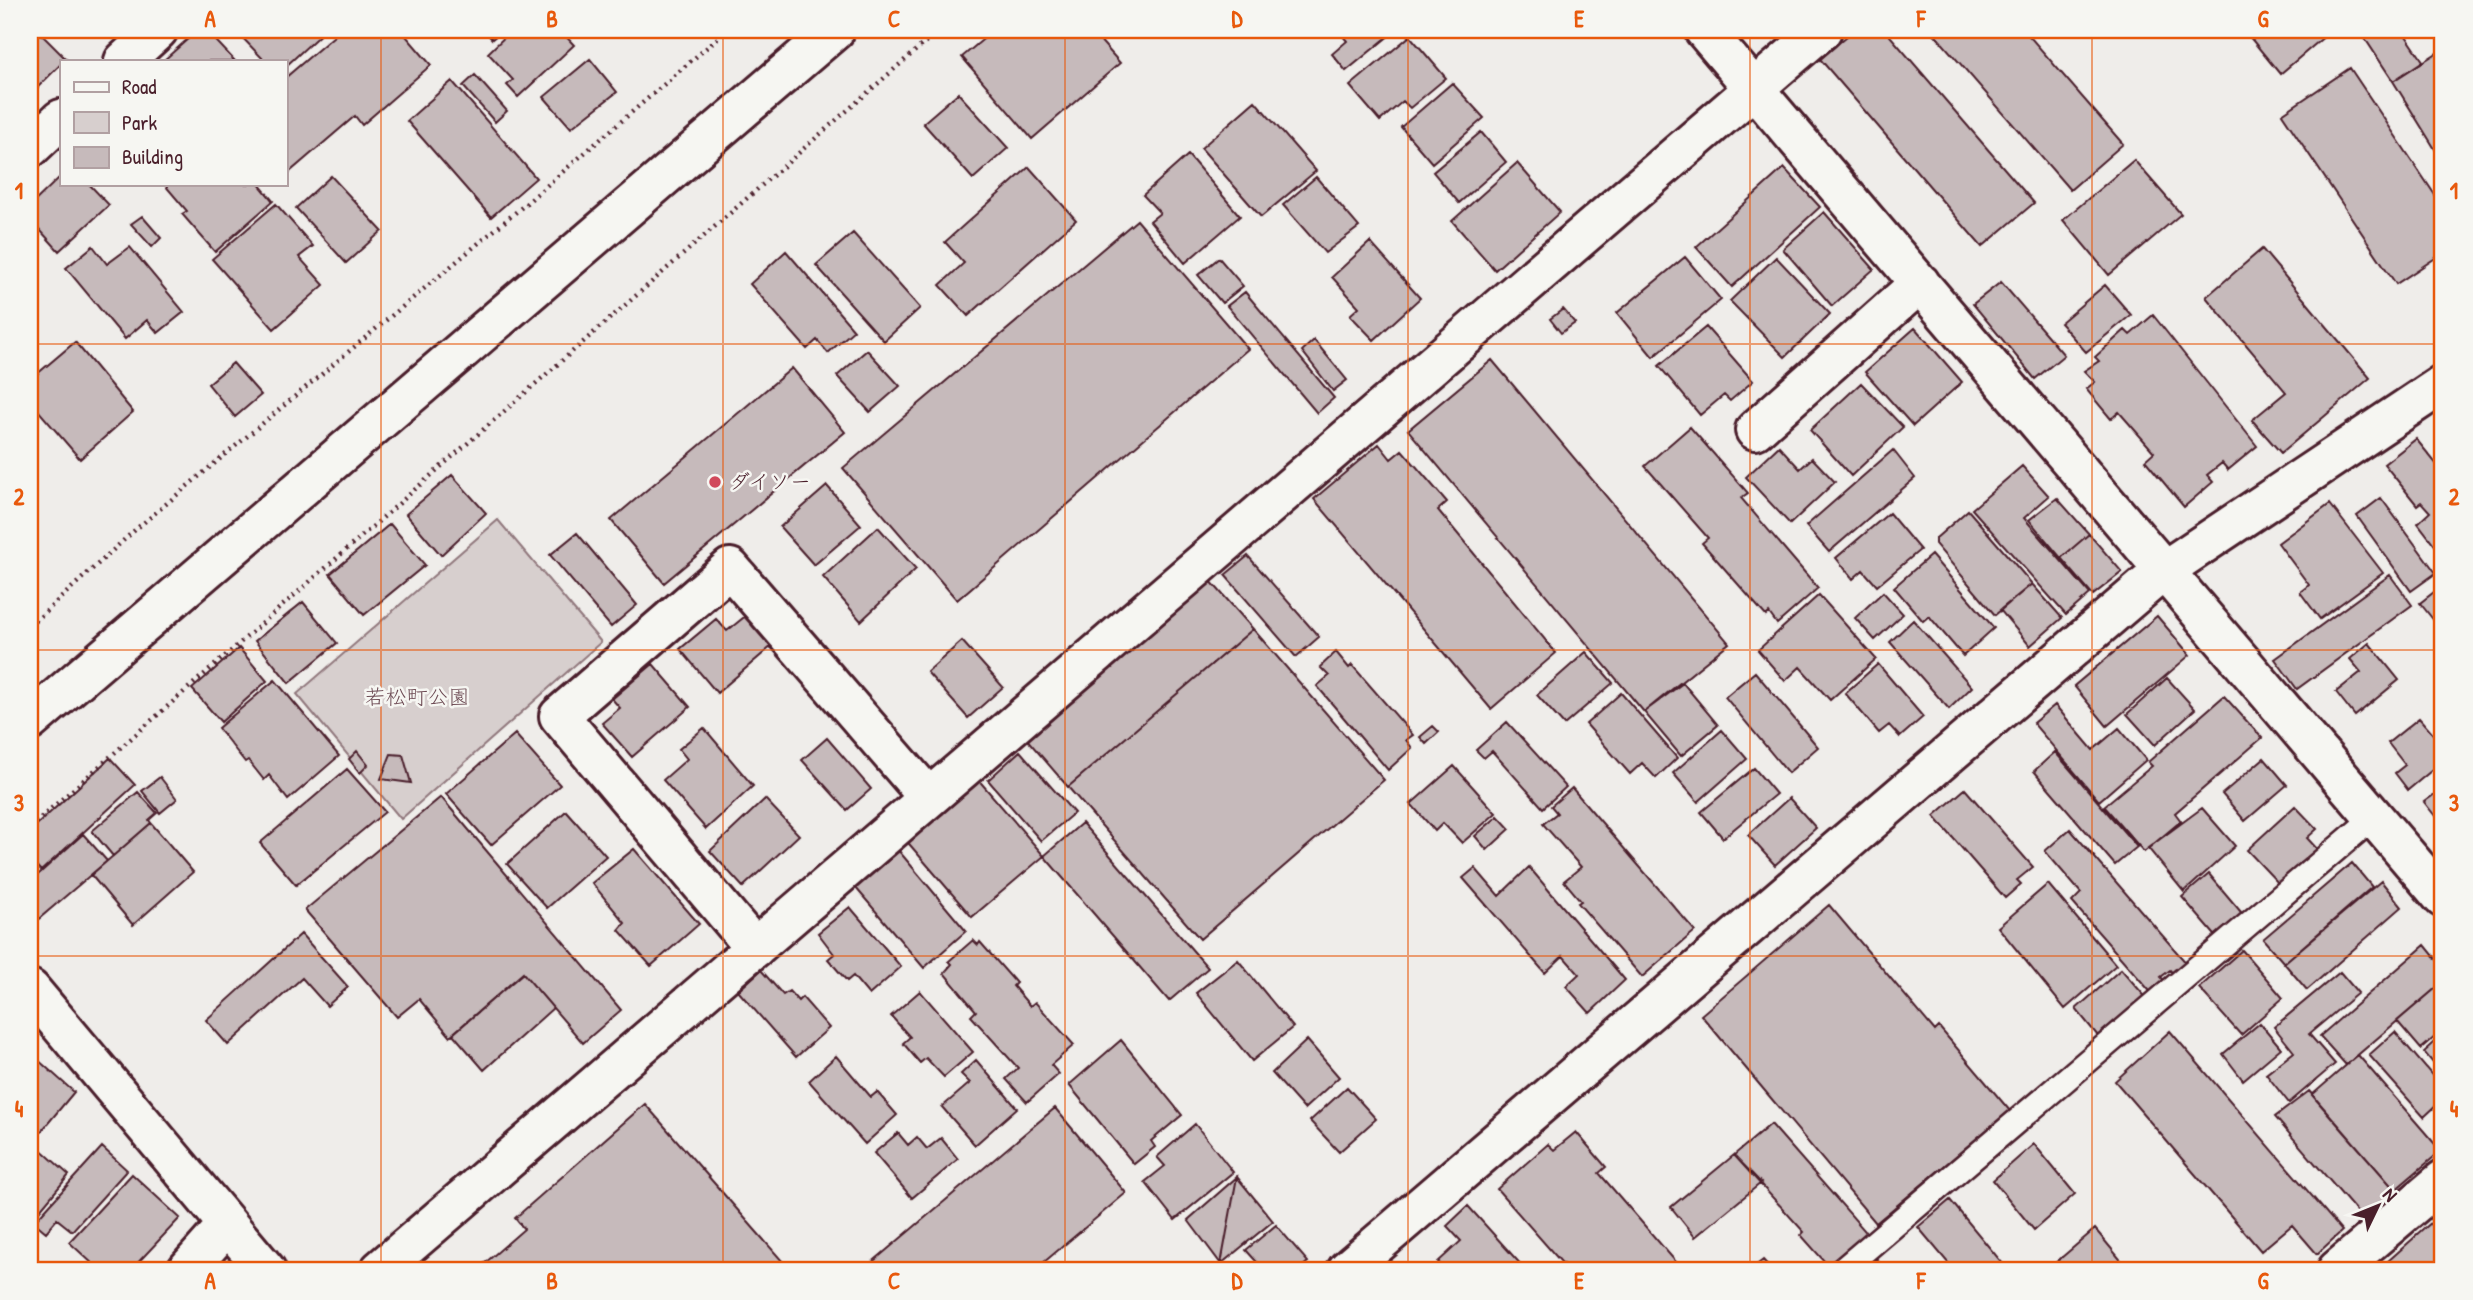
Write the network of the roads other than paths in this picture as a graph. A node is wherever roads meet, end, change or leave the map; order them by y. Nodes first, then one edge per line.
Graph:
1 (158, 30) edge
2 (835, 30) edge
3 (1704, 30) edge
4 (1822, 30) edge
5 (125, 60) edge
6 (1754, 87) junction
7 (60, 120) edge
8 (30, 149) edge
9 (1920, 283) junction
10 (2443, 384) edge
11 (1755, 430) dead end
12 (2163, 571) junction
13 (30, 721) edge
14 (929, 798) junction
15 (2373, 818) junction
16 (2443, 898) edge
17 (755, 948) junction
18 (30, 989) edge
19 (2443, 1180) edge
20 (227, 1225) junction
21 (187, 1270) edge
22 (266, 1270) edge
23 (380, 1270) edge
24 (1347, 1270) edge
25 (1842, 1270) edge
26 (2337, 1270) edge

1 - 5 street
2 - 13 street
3 - 6 street
4 - 6 street
6 - 9 street
6 - 14 street
7 - 8 street
9 - 11 street
9 - 12 street
10 - 12 street
12 - 15 street
12 - 24 street
14 - 17 street
14 - 17 street
15 - 16 street
15 - 25 lane
17 - 23 street
18 - 20 street
19 - 26 street
20 - 21 street
20 - 22 street

